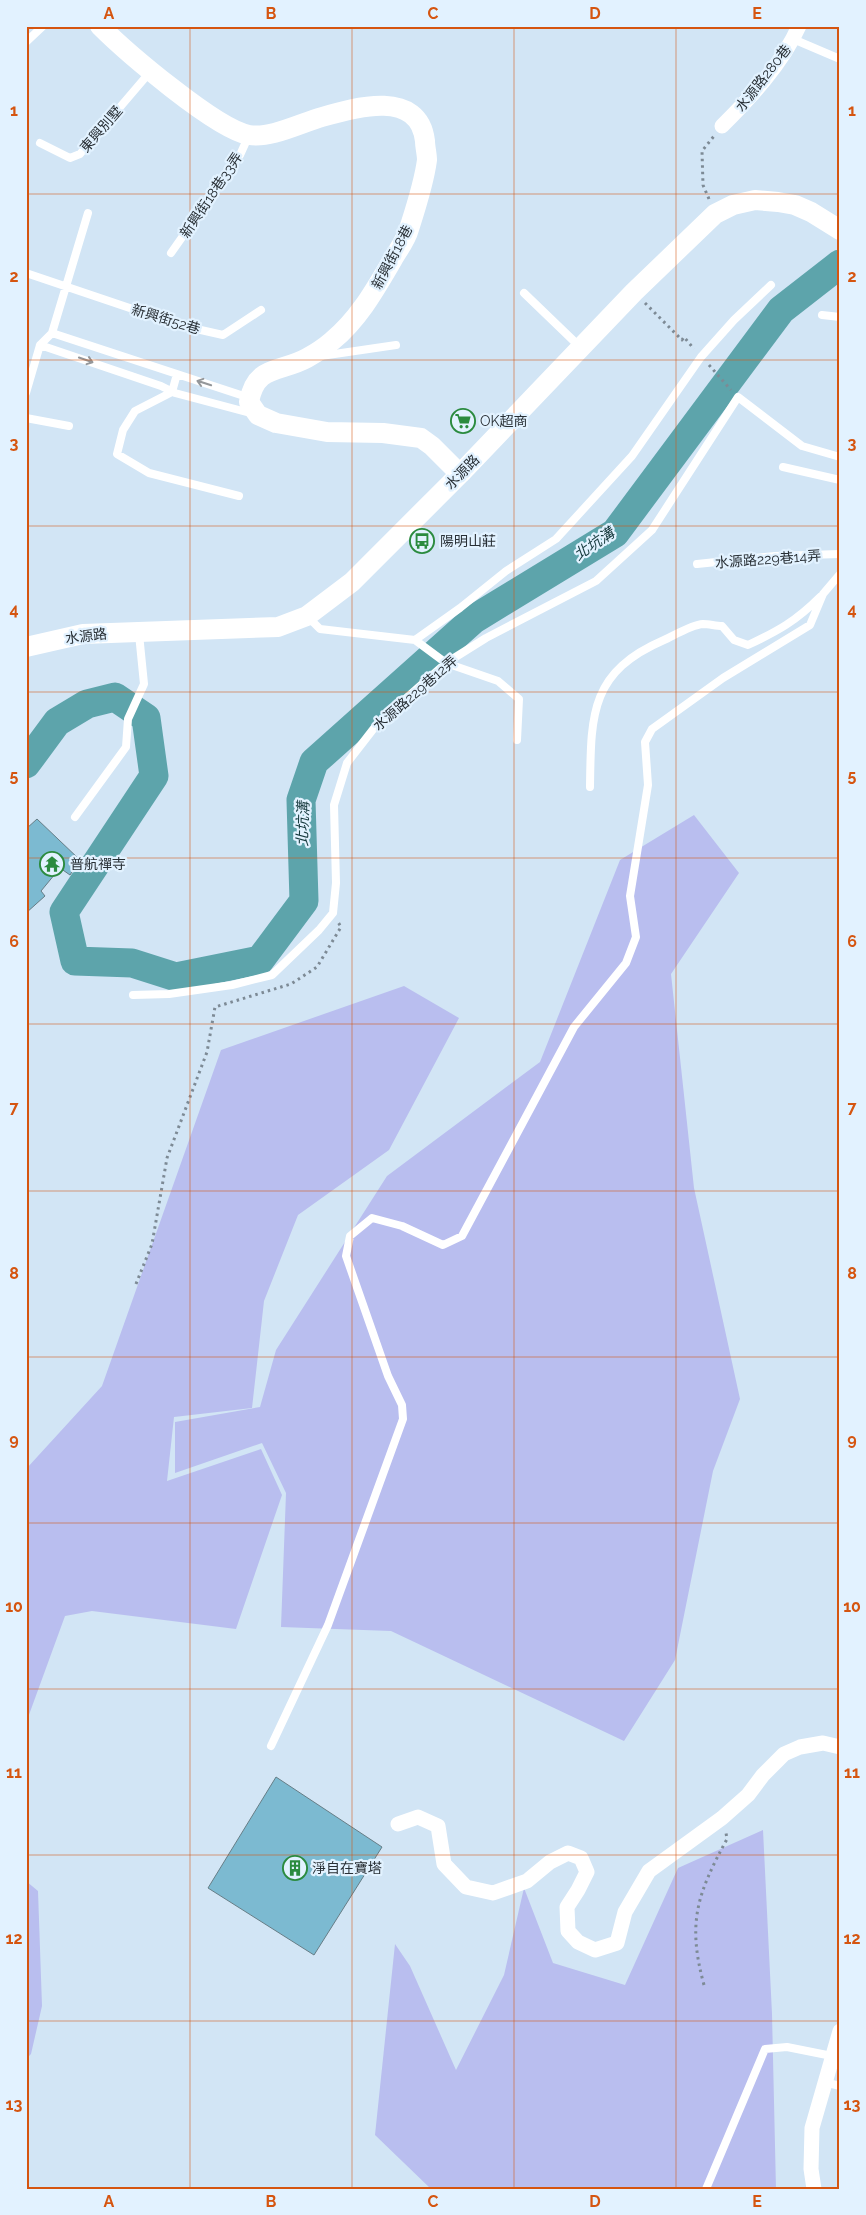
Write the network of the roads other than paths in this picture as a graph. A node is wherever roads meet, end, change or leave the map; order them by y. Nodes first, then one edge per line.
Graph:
1 (43, 26) edge
2 (100, 26) edge
3 (796, 33) edge
4 (26, 42) edge
5 (840, 59) edge
6 (151, 70) junction
7 (722, 126) road end
8 (249, 135) junction
9 (40, 143) dead end
10 (88, 213) dead end
11 (840, 230) edge
12 (171, 253) dead end
13 (26, 273) edge
14 (771, 285) dead end
15 (65, 287) junction
16 (524, 293) dead end
17 (261, 310) dead end
18 (822, 315) dead end
19 (840, 317) edge
20 (52, 333) junction
21 (40, 345) junction
22 (396, 345) dead end
23 (581, 348) junction
24 (307, 358) junction
25 (177, 374) junction
26 (172, 392) junction
27 (26, 393) edge
28 (254, 407) junction
29 (26, 418) edge
30 (69, 426) dead end
31 (840, 457) edge
32 (783, 467) dead end
33 (460, 474) junction
34 (840, 480) edge
35 (240, 496) dead end
36 (840, 554) edge
37 (697, 564) dead end
38 (840, 574) edge
39 (823, 594) junction
40 (307, 616) junction
41 (138, 631) junction
42 (415, 640) junction
43 (26, 647) edge
44 (446, 663) junction
45 (517, 740) dead end
46 (590, 787) dead end
47 (75, 817) dead end
48 (133, 995) dead end
49 (271, 1746) dead end
50 (840, 1747) edge
51 (398, 1824) dead end
52 (840, 2031) edge
53 (832, 2056) junction
54 (824, 2082) junction
55 (840, 2086) edge
56 (706, 2189) edge
57 (814, 2189) edge

1 - 4 lane
2 - 6 street, 新興街18巷
3 - 5 lane
3 - 7 street, 水源路280巷
6 - 8 street, 新興街18巷
6 - 9 lane, 東興別墅
8 - 12 lane, 新興街18巷33弄
8 - 24 street, 新興街18巷
10 - 15 lane
11 - 23 street, 水源路
13 - 15 lane, 新興街52巷
14 - 42 lane
15 - 17 lane, 新興街52巷
15 - 20 lane
16 - 23 lane
18 - 19 lane
20 - 21 lane
20 - 25 lane
21 -> 26 lane
21 - 27 lane
22 - 24 lane
23 - 33 street, 水源路
24 - 28 street, 新興街18巷
25 - 26 lane
28 -> 25 lane
26 - 28 lane
26 - 35 lane
28 - 33 street
29 - 30 lane
31 - 44 lane, 水源路229巷12弄
32 - 34 lane
33 - 40 street, 水源路
36 - 37 lane, 水源路229巷14弄
38 - 39 lane
39 - 46 lane
39 - 49 lane
40 - 41 street, 水源路
40 - 42 lane
41 - 43 street, 水源路
41 - 47 lane
42 - 44 lane
44 - 45 lane
44 - 48 lane, 水源路229巷12弄
50 - 51 street
52 - 53 street
53 - 54 street
53 - 56 lane
54 - 55 lane
54 - 57 street

